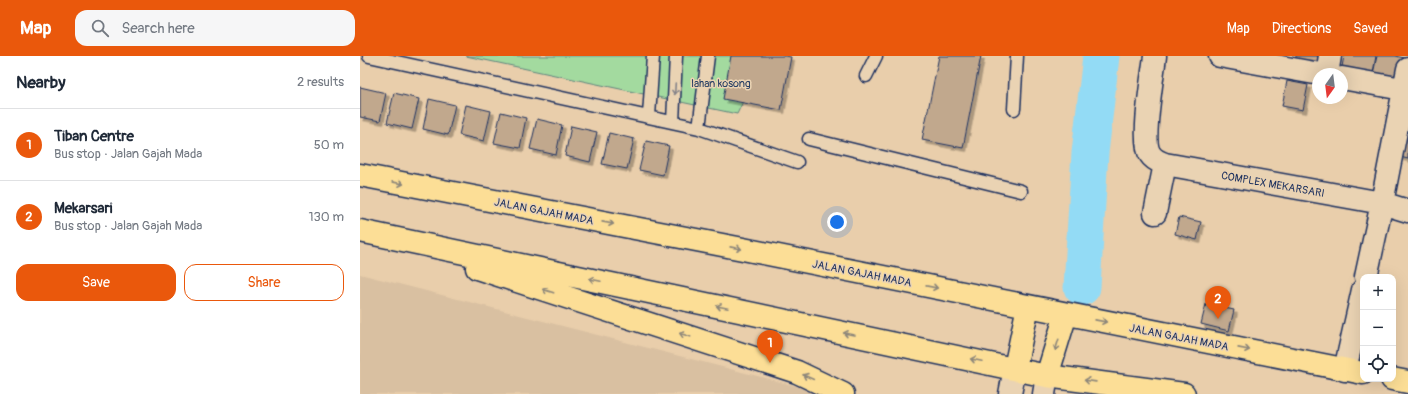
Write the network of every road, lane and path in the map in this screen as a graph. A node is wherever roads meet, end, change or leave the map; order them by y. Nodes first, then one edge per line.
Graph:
1 (369, 56) edge
2 (653, 56) edge
3 (676, 56) edge
4 (708, 56) edge
5 (876, 56) edge
6 (1016, 56) edge
7 (1155, 56) edge
8 (1220, 56) edge
9 (1330, 56) edge
10 (1249, 59) edge
11 (1328, 68) edge
12 (1312, 72) edge
13 (866, 76) dead end
14 (1348, 78) edge
15 (1407, 83) edge
16 (1014, 109) dead end
17 (649, 116) junction
18 (673, 122) junction
19 (699, 128) junction
20 (809, 139) dead end
21 (797, 162) dead end
22 (1165, 164) junction
23 (360, 175) edge
24 (1022, 191) dead end
25 (1382, 203) junction
26 (1408, 211) edge
27 (1155, 213) dead end
28 (362, 232) edge
29 (1367, 274) edge
30 (1028, 306) junction
31 (1361, 310) edge
32 (1066, 314) junction
33 (1015, 368) junction
34 (1354, 372) edge
35 (1396, 380) edge
36 (1408, 382) edge
37 (1046, 385) edge
38 (843, 394) edge
39 (1010, 394) edge
40 (1184, 394) edge

1 - 17 lane
2 - 17 lane
3 -> 18 lane
4 - 19 lane
5 - 13 lane
6 - 16 lane
7 - 22 street, COMPLEX MEKARSARI
8 - 10 street
9 - 11 street
10 - 12 street
14 - 15 street
15 - 25 street
17 - 18 lane
18 - 19 lane
19 - 21 lane
20 - 24 lane
22 - 25 street, COMPLEX MEKARSARI
22 - 27 street
23 -> 30 highway, JALAN GAJAH MADA
25 - 26 street, COMPLEX MEKARSARI
25 - 29 street
33 -> 28 highway
38 -> 28 highway
30 - 32 highway, JALAN GAJAH MADA
30 - 33 highway
31 - 34 street
32 -> 34 highway, JALAN GAJAH MADA
32 -> 37 highway
33 - 37 highway
33 - 39 street
35 - 36 highway
40 -> 37 highway

